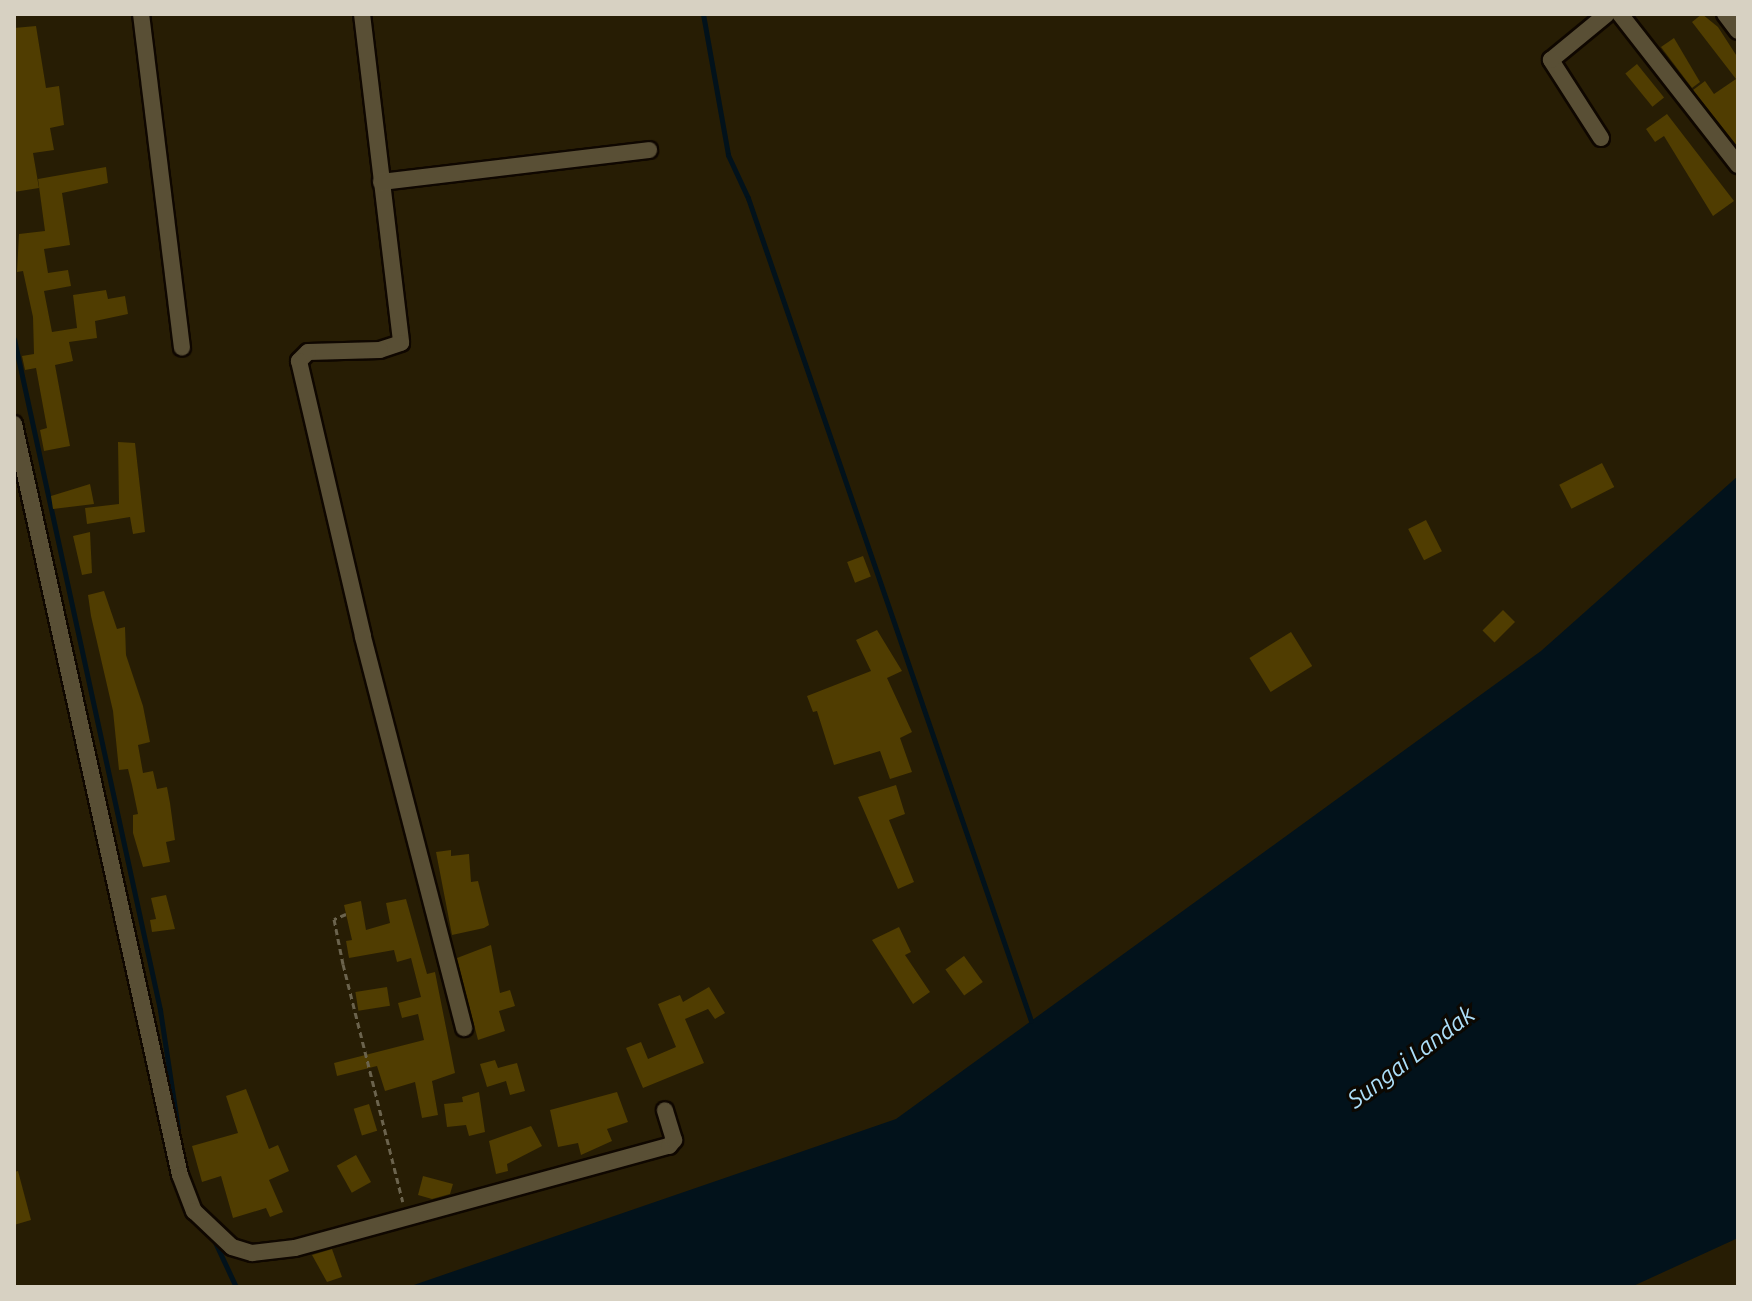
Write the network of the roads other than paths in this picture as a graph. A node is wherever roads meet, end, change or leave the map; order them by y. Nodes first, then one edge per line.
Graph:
1 (141, 14) edge
2 (362, 14) edge
3 (1607, 14) edge
4 (1620, 14) edge
5 (1725, 14) edge
6 (1738, 31) edge
7 (1601, 138) dead end
8 (649, 150) dead end
9 (1738, 165) edge
10 (381, 182) junction
11 (182, 347) dead end
12 (14, 424) edge
13 (464, 1028) dead end
14 (665, 1110) dead end

1 - 11 street
2 - 10 street
3 - 7 street
4 - 9 street
5 - 6 street
8 - 10 street
10 - 13 street
12 - 14 street

